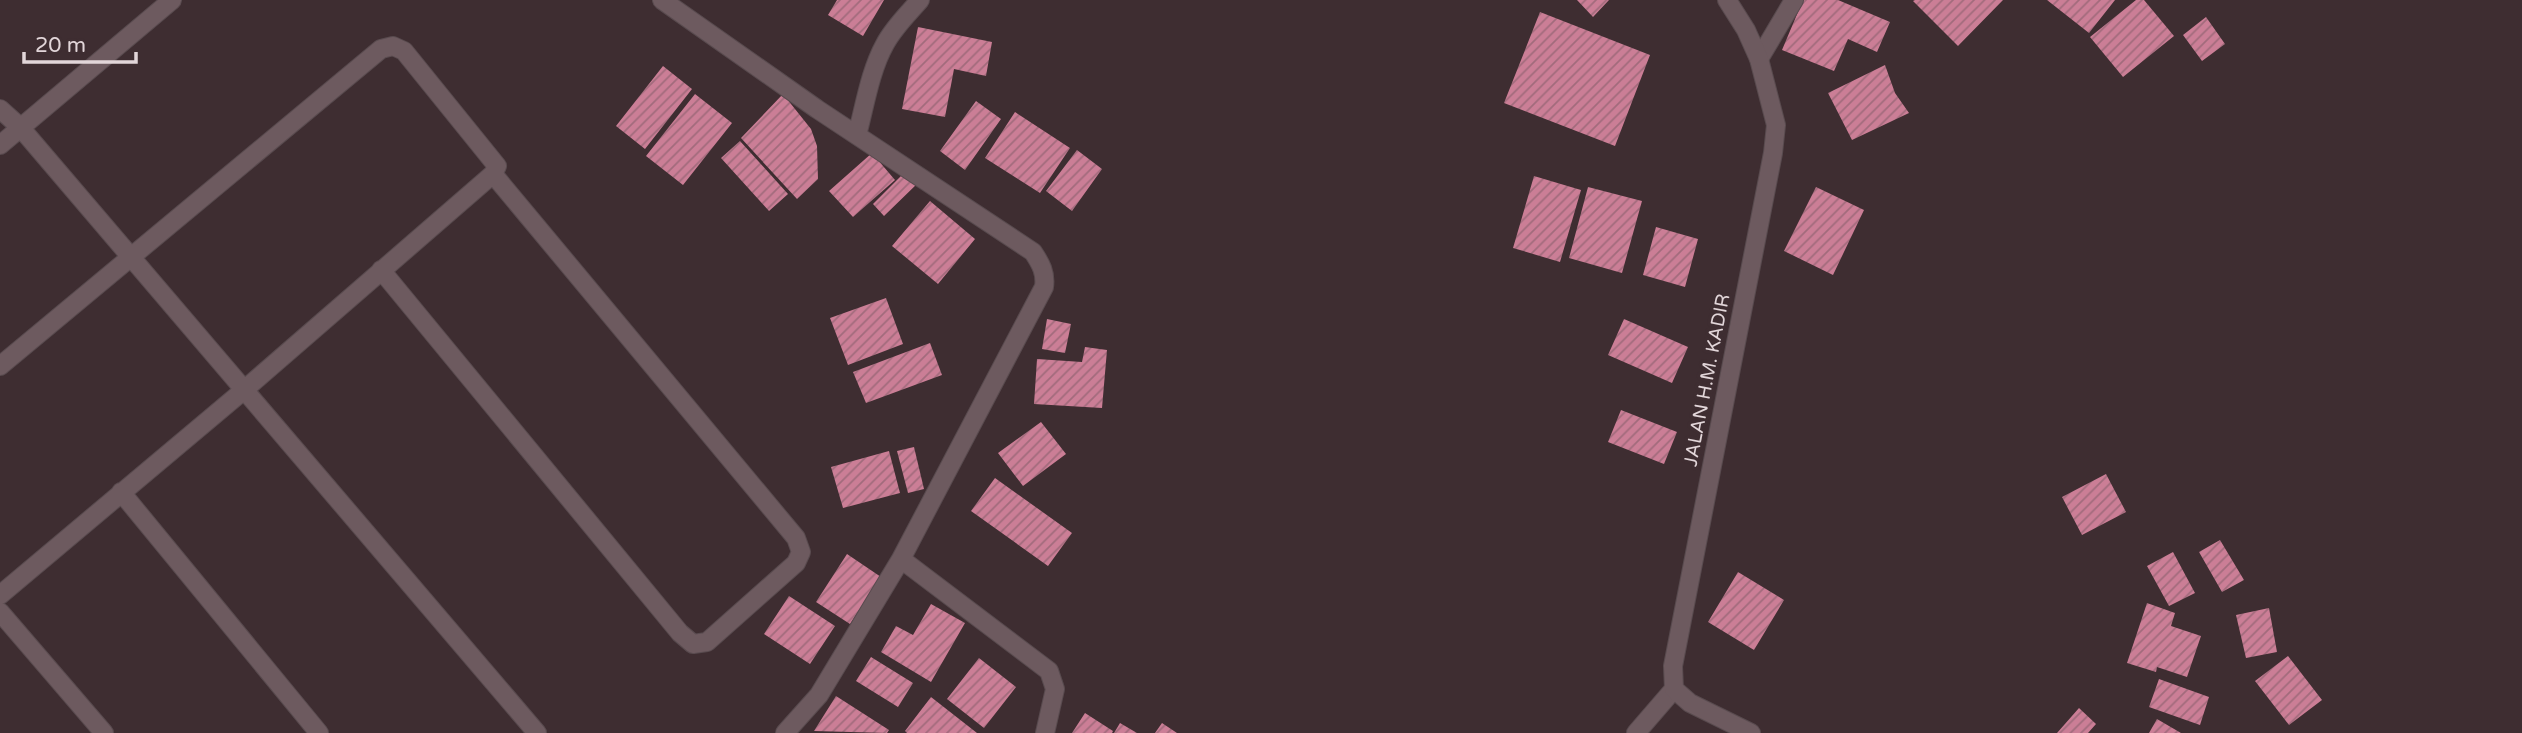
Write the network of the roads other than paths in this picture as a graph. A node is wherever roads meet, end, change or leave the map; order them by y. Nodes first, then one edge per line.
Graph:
1 (172, 0) edge
2 (662, 0) edge
3 (920, 0) edge
4 (1727, 0) edge
5 (1794, 0) edge
6 (1759, 60) junction
7 (0, 109) edge
8 (20, 127) junction
9 (858, 135) junction
10 (0, 145) edge
11 (493, 174) junction
12 (133, 256) junction
13 (381, 270) junction
14 (0, 366) edge
15 (244, 390) junction
16 (121, 492) junction
17 (901, 559) junction
18 (0, 595) edge
19 (0, 612) edge
20 (1674, 689) junction
21 (104, 733) edge
22 (319, 733) edge
23 (537, 733) edge
24 (785, 733) edge
25 (1045, 733) edge
26 (1636, 733) edge
27 (1751, 733) edge

1 - 8 street
2 - 9 street
3 - 9 street
4 - 6 street, JALAN H.M. KADIR
5 - 6 street
6 - 20 street, JALAN H.M. KADIR
7 - 8 street
8 - 10 street
8 - 12 street
9 - 17 street
11 - 12 street
11 - 13 street
11 - 13 street
12 - 14 street
12 - 15 street
13 - 15 street
15 - 16 street
15 - 23 street
16 - 18 street
16 - 22 street
17 - 24 street
17 - 25 street
19 - 21 street
20 - 26 street
20 - 27 street

